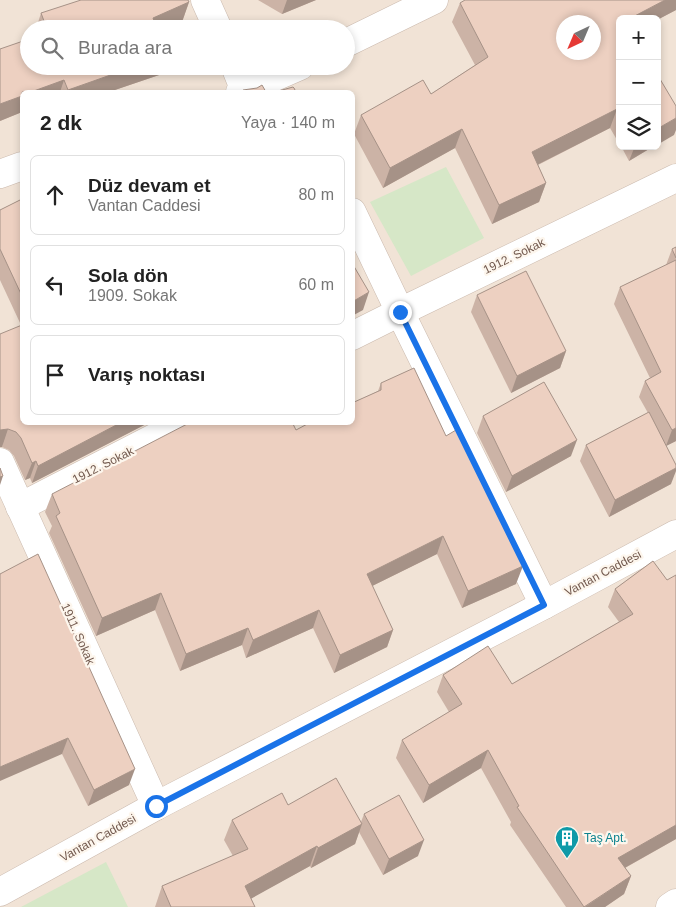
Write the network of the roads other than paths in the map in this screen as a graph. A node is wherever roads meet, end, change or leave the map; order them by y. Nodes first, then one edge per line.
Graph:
1 (205, 0) edge
2 (434, 0) edge
3 (214, 20) edge
4 (355, 39) edge
5 (238, 75) edge
6 (294, 77) edge
7 (242, 90) edge
8 (250, 90) edge
9 (20, 167) edge
10 (0, 174) edge
11 (676, 178) edge
12 (355, 218) edge
13 (400, 312) junction
14 (355, 334) edge
15 (179, 425) edge
16 (0, 462) edge
17 (20, 507) junction
18 (676, 534) edge
19 (544, 605) junction
20 (156, 806) junction
21 (0, 892) edge
22 (676, 903) edge
23 (670, 907) edge

1 - 3 street
2 - 4 street
5 - 7 street
6 - 8 street
9 - 10 street
11 - 13 street, 1912. Sokak
12 - 13 street
13 - 14 street, 1912. Sokak
13 - 19 street
15 - 17 street, 1912. Sokak
16 - 17 street, 1911. Sokak
17 - 20 street, 1911. Sokak
18 - 19 street, Vantan Caddesi
19 - 20 street, Vantan Caddesi
20 - 21 street, Vantan Caddesi
22 - 23 street

